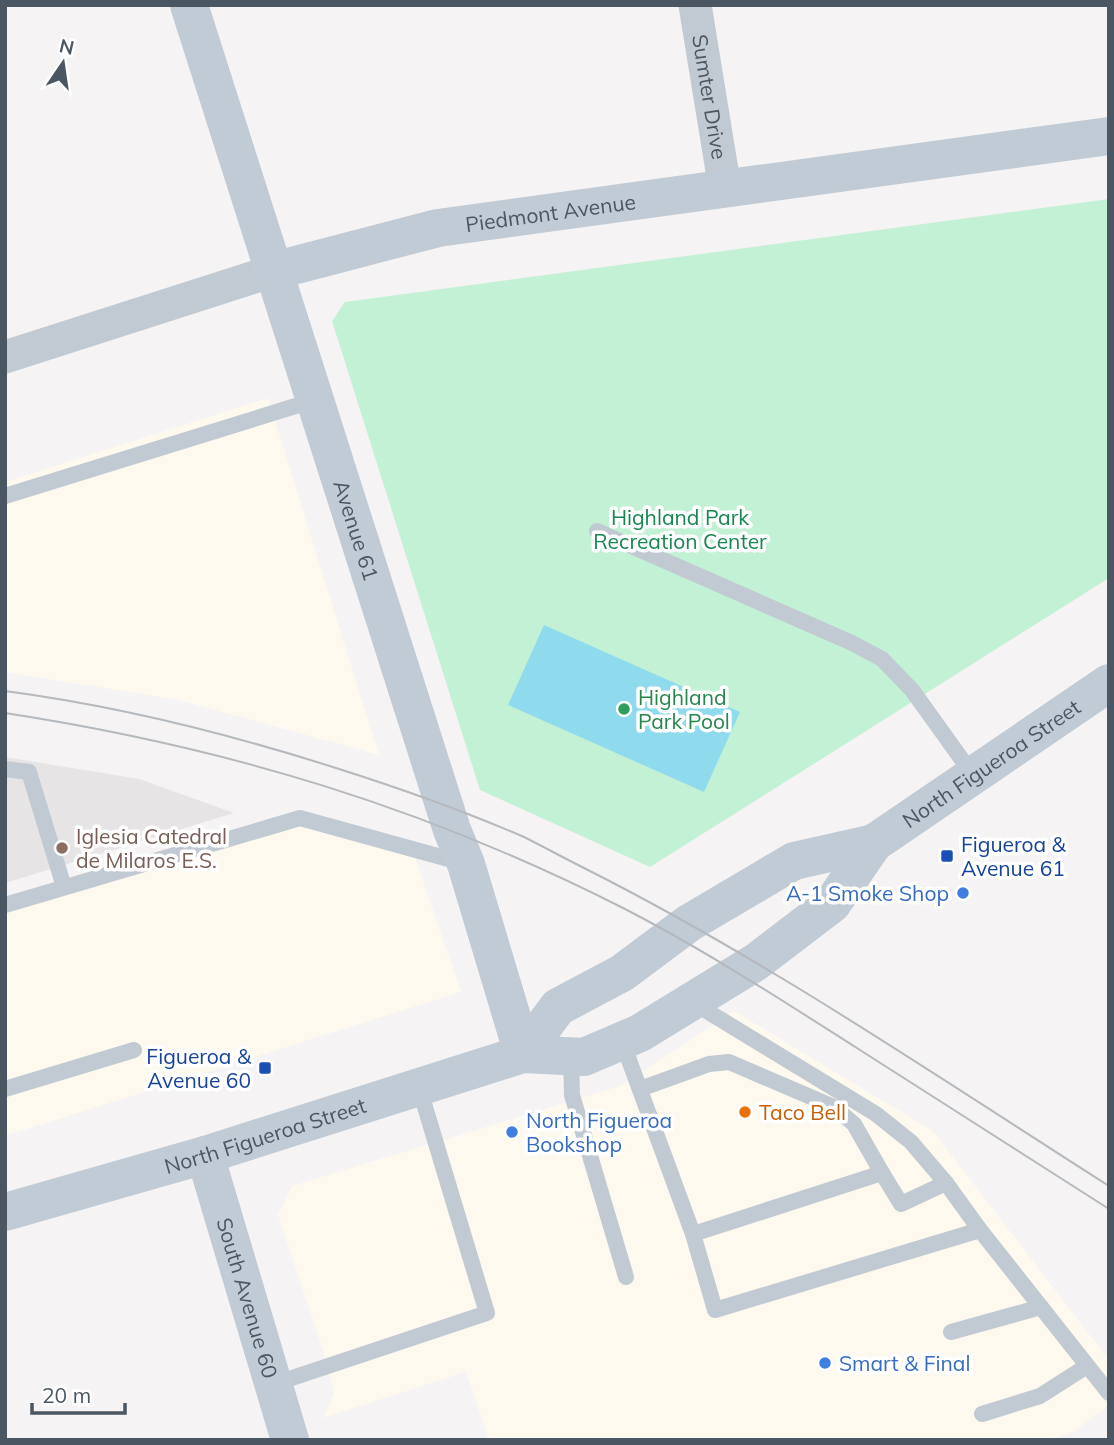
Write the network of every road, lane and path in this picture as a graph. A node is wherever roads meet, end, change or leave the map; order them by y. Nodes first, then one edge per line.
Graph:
1 (189, 5) edge
2 (695, 5) edge
3 (1109, 136) edge
4 (725, 189) junction
5 (273, 271) junction
6 (5, 357) edge
7 (315, 400) junction
8 (5, 496) edge
9 (597, 531) dead end
10 (1109, 683) edge
11 (5, 769) edge
12 (973, 775) junction
13 (874, 843) junction
14 (466, 864) junction
15 (64, 887) junction
16 (5, 905) edge
17 (692, 1002) junction
18 (622, 1040) junction
19 (134, 1050) dead end
20 (523, 1054) junction
21 (571, 1056) junction
22 (419, 1087) junction
23 (5, 1089) edge
24 (640, 1089) junction
25 (205, 1155) junction
26 (882, 1173) junction
27 (946, 1183) junction
28 (5, 1212) edge
29 (980, 1230) junction
30 (693, 1234) junction
31 (626, 1277) dead end
32 (1041, 1307) junction
33 (951, 1332) dead end
34 (1087, 1366) junction
35 (274, 1384) junction
36 (1109, 1393) edge
37 (982, 1414) dead end
38 (290, 1440) edge

1 - 5 street, Avenue 61
2 - 4 street, Sumter Drive
3 - 4 street, Piedmont Avenue
4 - 5 street, Piedmont Avenue
5 - 6 street, Piedmont Avenue
5 - 7 street, Avenue 61
7 - 8 lane
7 - 14 street, Avenue 61
9 - 12 lane
10 - 12 street, North Figueroa Street
11 - 15 lane
12 - 13 street, North Figueroa Street
13 - 17 street, North Figueroa Street
13 - 20 street, North Figueroa Street
14 - 15 lane
14 - 20 street, Avenue 61
15 - 16 lane
17 - 18 street, North Figueroa Street
17 - 27 lane
18 - 21 street, North Figueroa Street
18 - 24 lane
19 - 23 lane
20 - 21 street, North Figueroa Street
20 - 22 street, North Figueroa Street
21 - 31 lane
22 - 25 street, North Figueroa Street
22 - 35 lane
24 - 26 lane
24 - 30 lane
25 - 28 street, North Figueroa Street
25 - 35 street, South Avenue 60
26 - 27 lane
26 - 30 lane
27 - 29 lane
29 - 30 lane
29 - 32 lane
32 - 33 lane
32 - 34 lane
34 - 36 lane
34 - 37 lane
35 - 38 street, South Avenue 60

